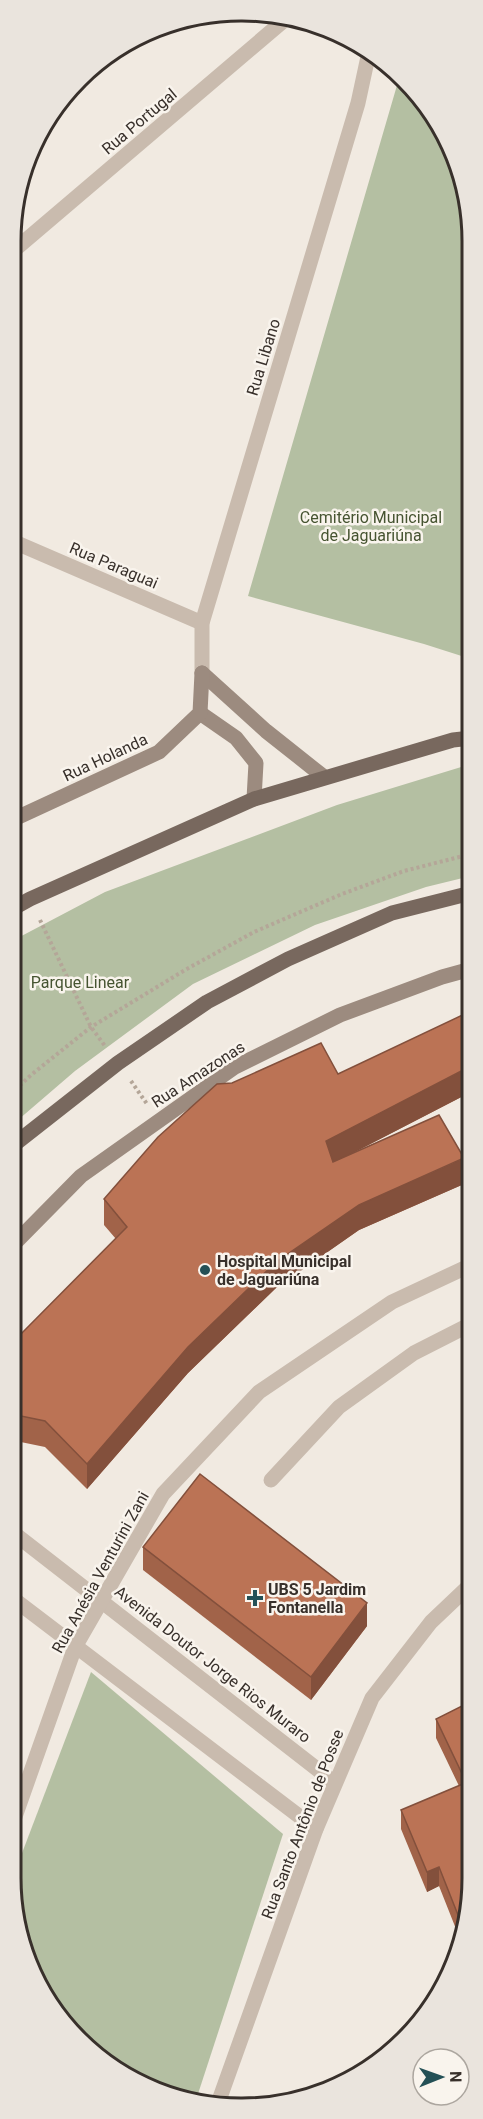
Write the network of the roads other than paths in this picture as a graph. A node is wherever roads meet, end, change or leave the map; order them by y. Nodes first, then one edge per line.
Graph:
1 (280, 24) edge
2 (367, 60) edge
3 (21, 244) edge
4 (21, 545) edge
5 (202, 623) junction
6 (202, 673) junction
7 (200, 713) junction
8 (462, 738) edge
9 (324, 777) junction
10 (254, 799) junction
11 (21, 816) edge
12 (462, 895) edge
13 (21, 904) edge
14 (462, 971) edge
15 (21, 1139) edge
16 (21, 1237) edge
17 (462, 1269) edge
18 (462, 1329) edge
19 (271, 1480) dead end
20 (21, 1539) edge
21 (462, 1593) edge
22 (102, 1601) junction
23 (21, 1605) edge
24 (75, 1647) junction
25 (335, 1783) junction
26 (21, 1797) edge
27 (316, 1829) junction
28 (220, 2097) edge

1 - 3 street, Rua Portugal
2 - 5 street, Rua Libano
4 - 5 street, Rua Paraguai
5 - 6 street, Rua Libano
6 - 7 street
6 - 9 street
7 - 10 street
7 - 11 street, Rua Holanda
8 - 9 main road
9 - 10 main road
10 - 13 main road
12 - 15 main road
14 - 16 street, Rua Amazonas
17 - 22 street, Rua Anésia Venturini Zani
18 - 19 street
20 - 22 street, Avenida Doutor Jorge Rios Muraro
21 - 25 street, Rua Santo Antônio de Posse
22 - 24 street, Rua Anésia Venturini Zani
22 - 25 street, Avenida Doutor Jorge Rios Muraro
23 - 24 street
24 - 26 street, Rua Anésia Venturini Zani
24 - 27 street
25 - 27 street, Rua Santo Antônio de Posse
27 - 28 street, Rua Santo Antônio de Posse

